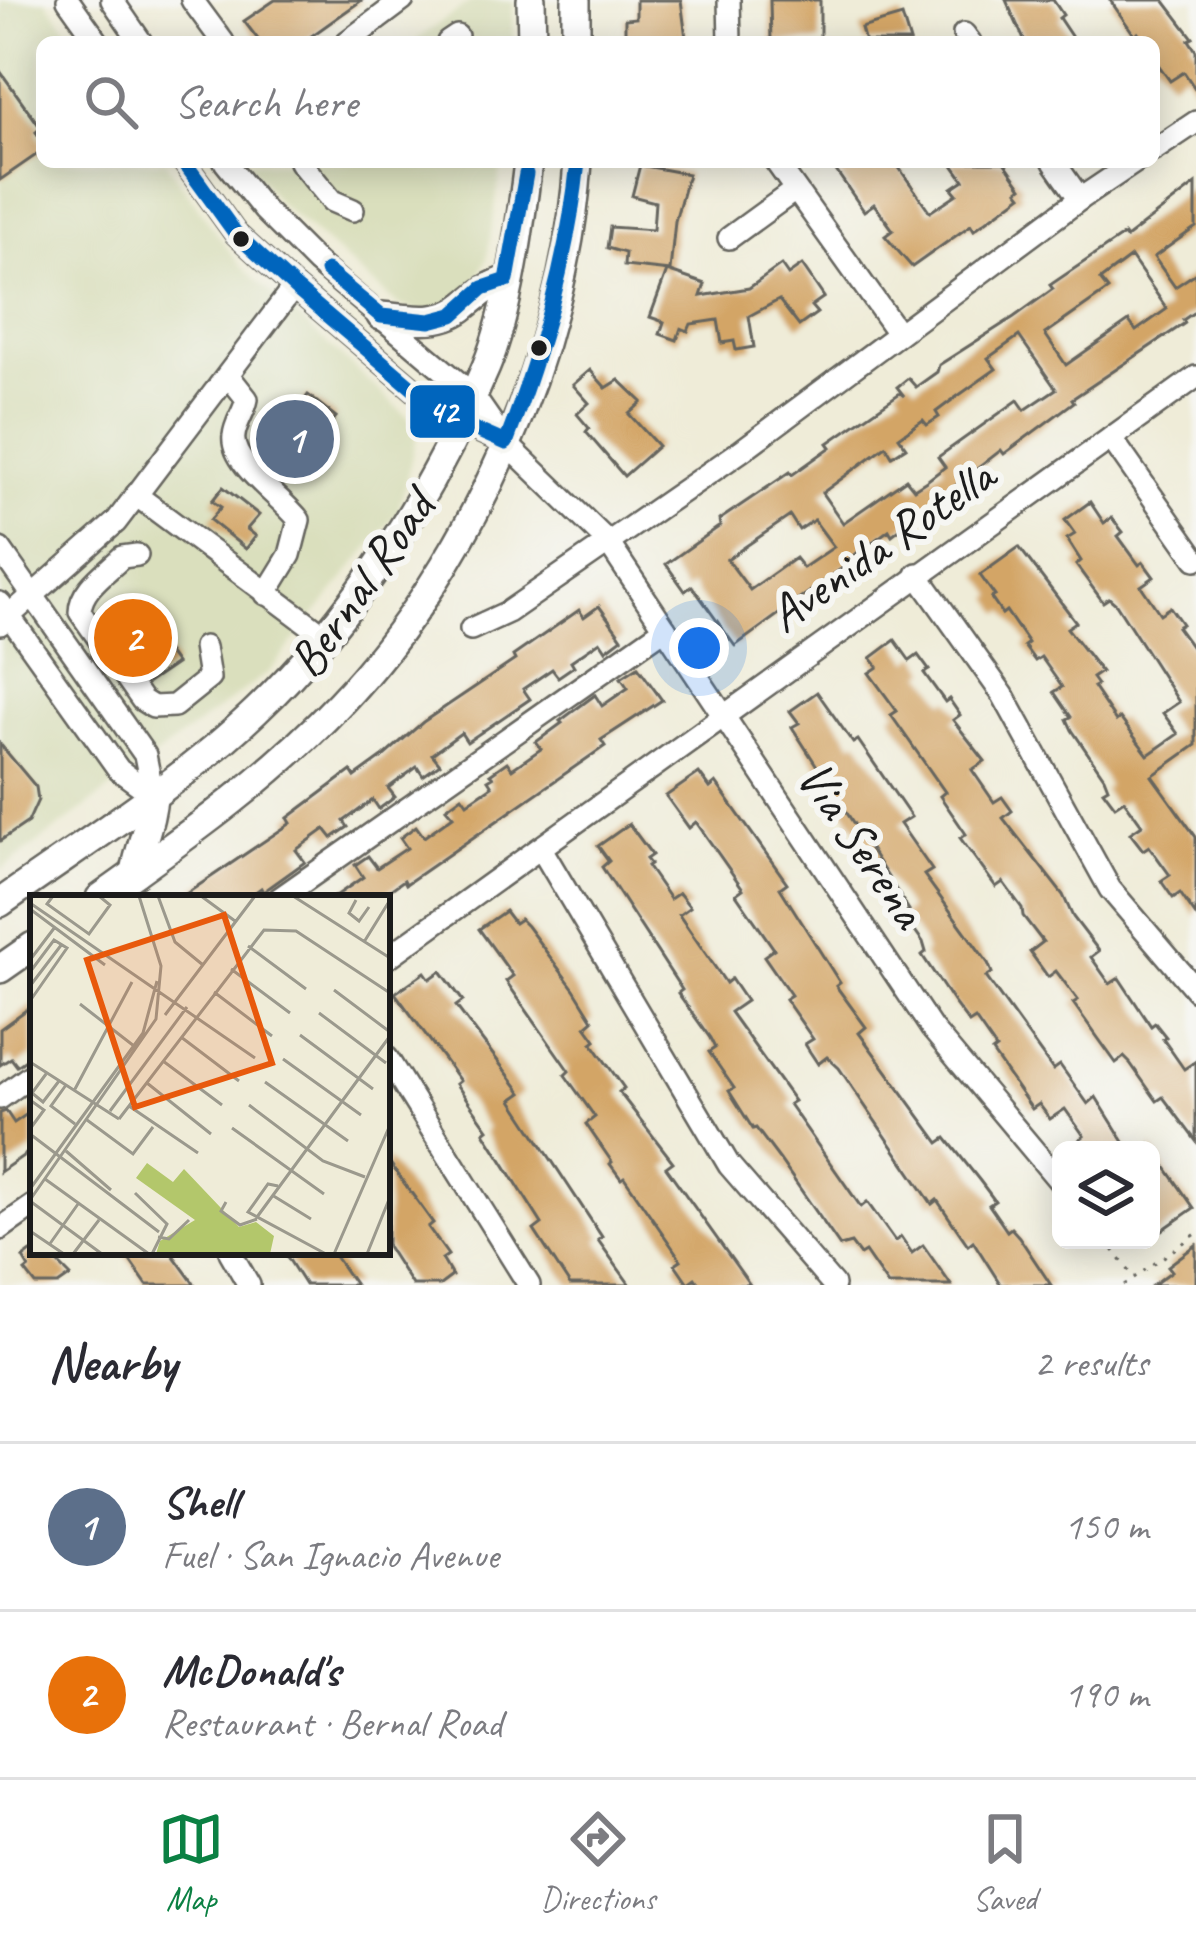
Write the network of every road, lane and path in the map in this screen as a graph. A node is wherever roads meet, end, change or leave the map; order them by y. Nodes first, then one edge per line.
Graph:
1 (68, 0) edge
2 (112, 0) edge
3 (192, 0) edge
4 (403, 0) edge
5 (531, 0) edge
6 (576, 0) edge
7 (729, 0) edge
8 (94, 36) edge
9 (137, 36) edge
10 (219, 36) edge
11 (354, 36) edge
12 (532, 36) edge
13 (577, 36) edge
14 (730, 36) edge
15 (1196, 122) edge
16 (1160, 145) edge
17 (188, 168) edge
18 (230, 168) edge
19 (305, 168) edge
20 (527, 168) edge
21 (577, 168) edge
22 (780, 168) edge
23 (1058, 168) edge
24 (1126, 168) edge
25 (795, 190) junction
26 (1080, 199) junction
27 (353, 210) dead end
28 (729, 238) dead end
29 (507, 280) junction
30 (294, 287) junction
31 (381, 316) junction
32 (898, 333) junction
33 (228, 374) junction
34 (1196, 377) edge
35 (472, 394) junction
36 (458, 422) junction
37 (1112, 438) junction
38 (506, 443) junction
39 (136, 495) junction
40 (607, 541) junction
41 (0, 549) edge
42 (137, 555) dead end
43 (1196, 559) edge
44 (917, 574) junction
45 (266, 594) junction
46 (33, 596) junction
47 (3, 614) edge
48 (665, 628) junction
49 (471, 629) dead end
50 (325, 636) junction
51 (204, 647) dead end
52 (723, 716) junction
53 (154, 795) junction
54 (542, 850) junction
55 (135, 873) junction
56 (104, 895) edge
57 (284, 895) edge
58 (0, 903) edge
59 (30, 948) edge
60 (390, 956) edge
61 (0, 969) edge
62 (1196, 990) edge
63 (390, 1063) edge
64 (30, 1076) edge
65 (0, 1098) edge
66 (1052, 1172) edge
67 (30, 1207) edge
68 (0, 1228) edge
69 (1196, 1234) edge
70 (1113, 1249) edge
71 (232, 1255) edge
72 (1134, 1278) junction
73 (249, 1285) edge
74 (529, 1285) edge
75 (832, 1285) edge
76 (1124, 1285) edge

1 - 8 street
2 - 9 street
3 - 10 street
4 - 11 street
5 - 12 main road
6 - 13 main road
7 - 14 street
15 - 16 street
17 - 30 street
18 - 31 street
19 - 27 street
20 - 29 main road, Bernal Road
21 - 38 main road, Bernal Road
22 - 25 street
23 - 26 street
24 - 26 street
25 - 28 street
25 - 32 street
26 - 32 street
29 - 31 main road
29 - 35 main road, Bernal Road
30 - 33 street
30 - 36 street
31 - 35 street
32 - 40 street
33 - 39 street
33 - 45 street
34 - 37 street, Avenida Rotella
35 - 36 main road, Bernal Road
35 - 38 street
36 - 38 street
36 - 50 main road, Bernal Road
37 - 43 street
37 - 44 street, Avenida Rotella
38 - 40 street, Via Serena
38 - 55 main road, Bernal Road
39 - 45 street
39 - 46 street
40 - 48 street, Via Serena
40 - 49 street
41 - 46 street
42 - 51 street
44 - 52 street, Avenida Rotella
44 - 62 street
45 - 50 street
46 - 47 street
46 - 53 street
47 - 53 street
48 - 52 street, Via Serena
48 - 57 street
50 - 53 main road, Bernal Road
52 - 54 street, Avenida Rotella
52 - 66 street, Via Serena
53 - 55 main road
53 - 58 main road, Bernal Road
54 - 60 street, Avenida Rotella
54 - 75 street
55 - 56 main road, Bernal Road
59 - 61 main road
63 - 74 street
64 - 65 street
67 - 68 street
69 - 72 path
70 - 72 path
71 - 73 street
72 - 76 path

